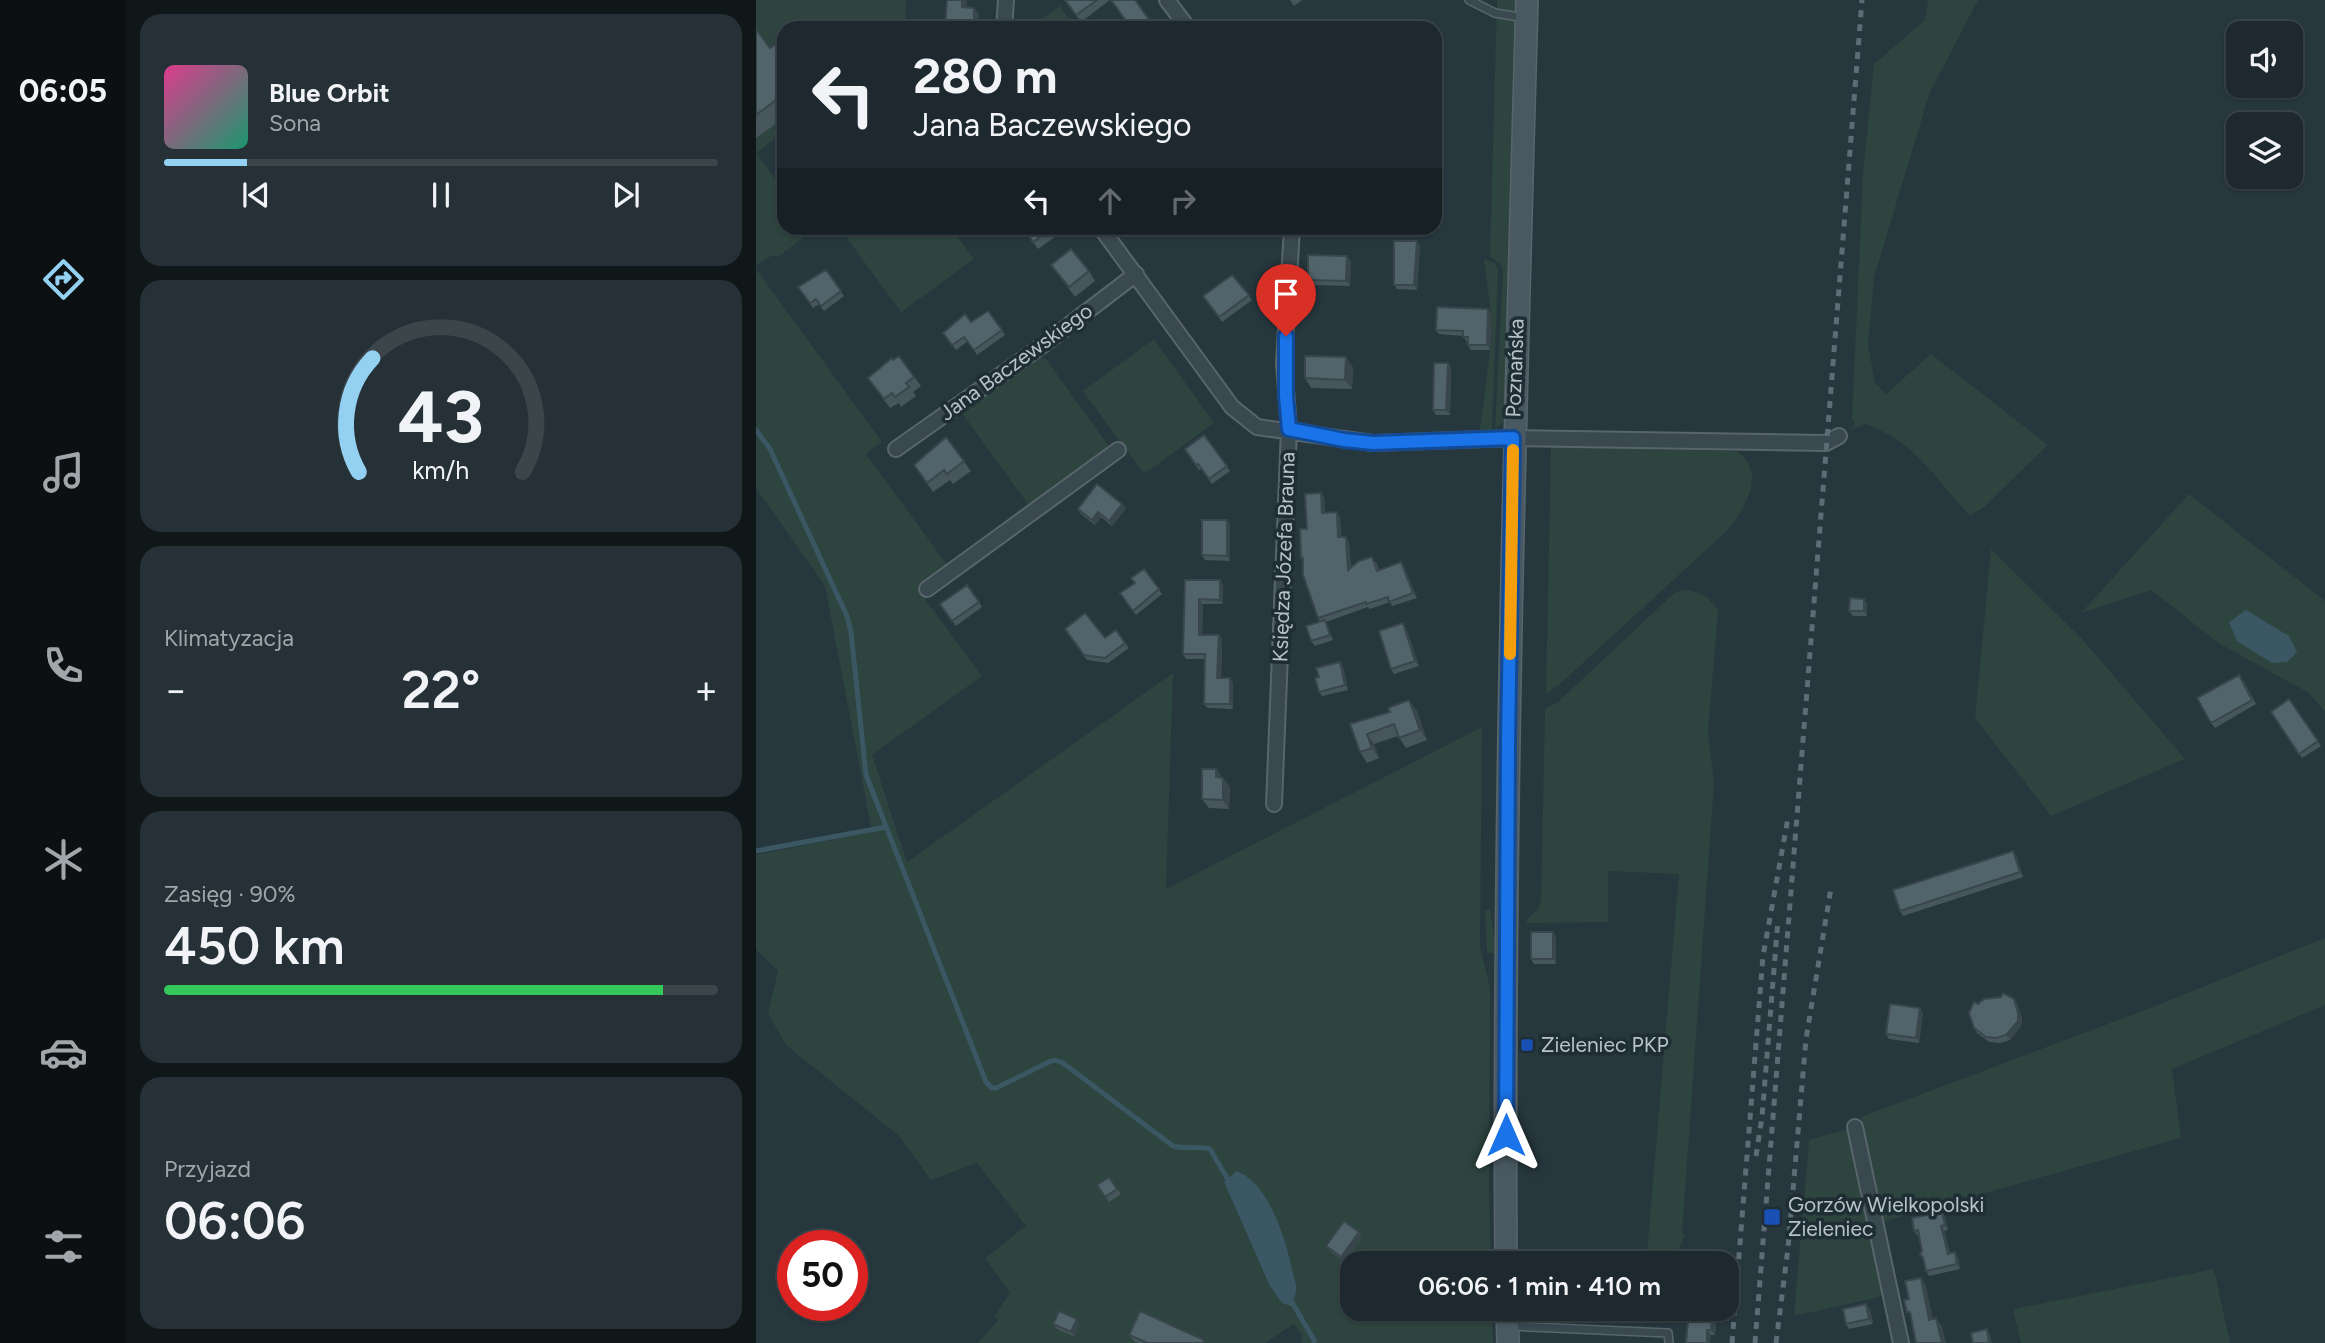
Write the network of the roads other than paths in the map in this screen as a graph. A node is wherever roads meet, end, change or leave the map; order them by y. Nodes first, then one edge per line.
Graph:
1 (1006, 0) edge
2 (1167, 0) edge
3 (1469, 0) edge
4 (1526, 9) edge
5 (1004, 21) edge
6 (1183, 21) edge
7 (1106, 235) edge
8 (1292, 235) edge
9 (1136, 274) junction
10 (1289, 429) junction
11 (1513, 438) junction
12 (1833, 439) dead end
13 (896, 449) dead end
14 (1118, 450) dead end
15 (927, 589) dead end
16 (1274, 804) dead end
17 (1855, 1127) dead end
18 (1506, 1251) edge
19 (1508, 1326) edge
20 (1669, 1343) edge
21 (1901, 1343) edge

1 - 5 street
2 - 6 street
3 - 4 lane, Poznańska
4 - 11 main road, Poznańska
7 - 9 street
8 - 10 street, Księdza Józefa Brauna
9 - 10 street
9 - 13 street, Jana Baczewskiego
10 - 11 street
10 - 16 street, Księdza Józefa Brauna
11 - 12 street
11 - 18 main road, Poznańska
14 - 15 street
17 - 21 street
19 - 20 lane

